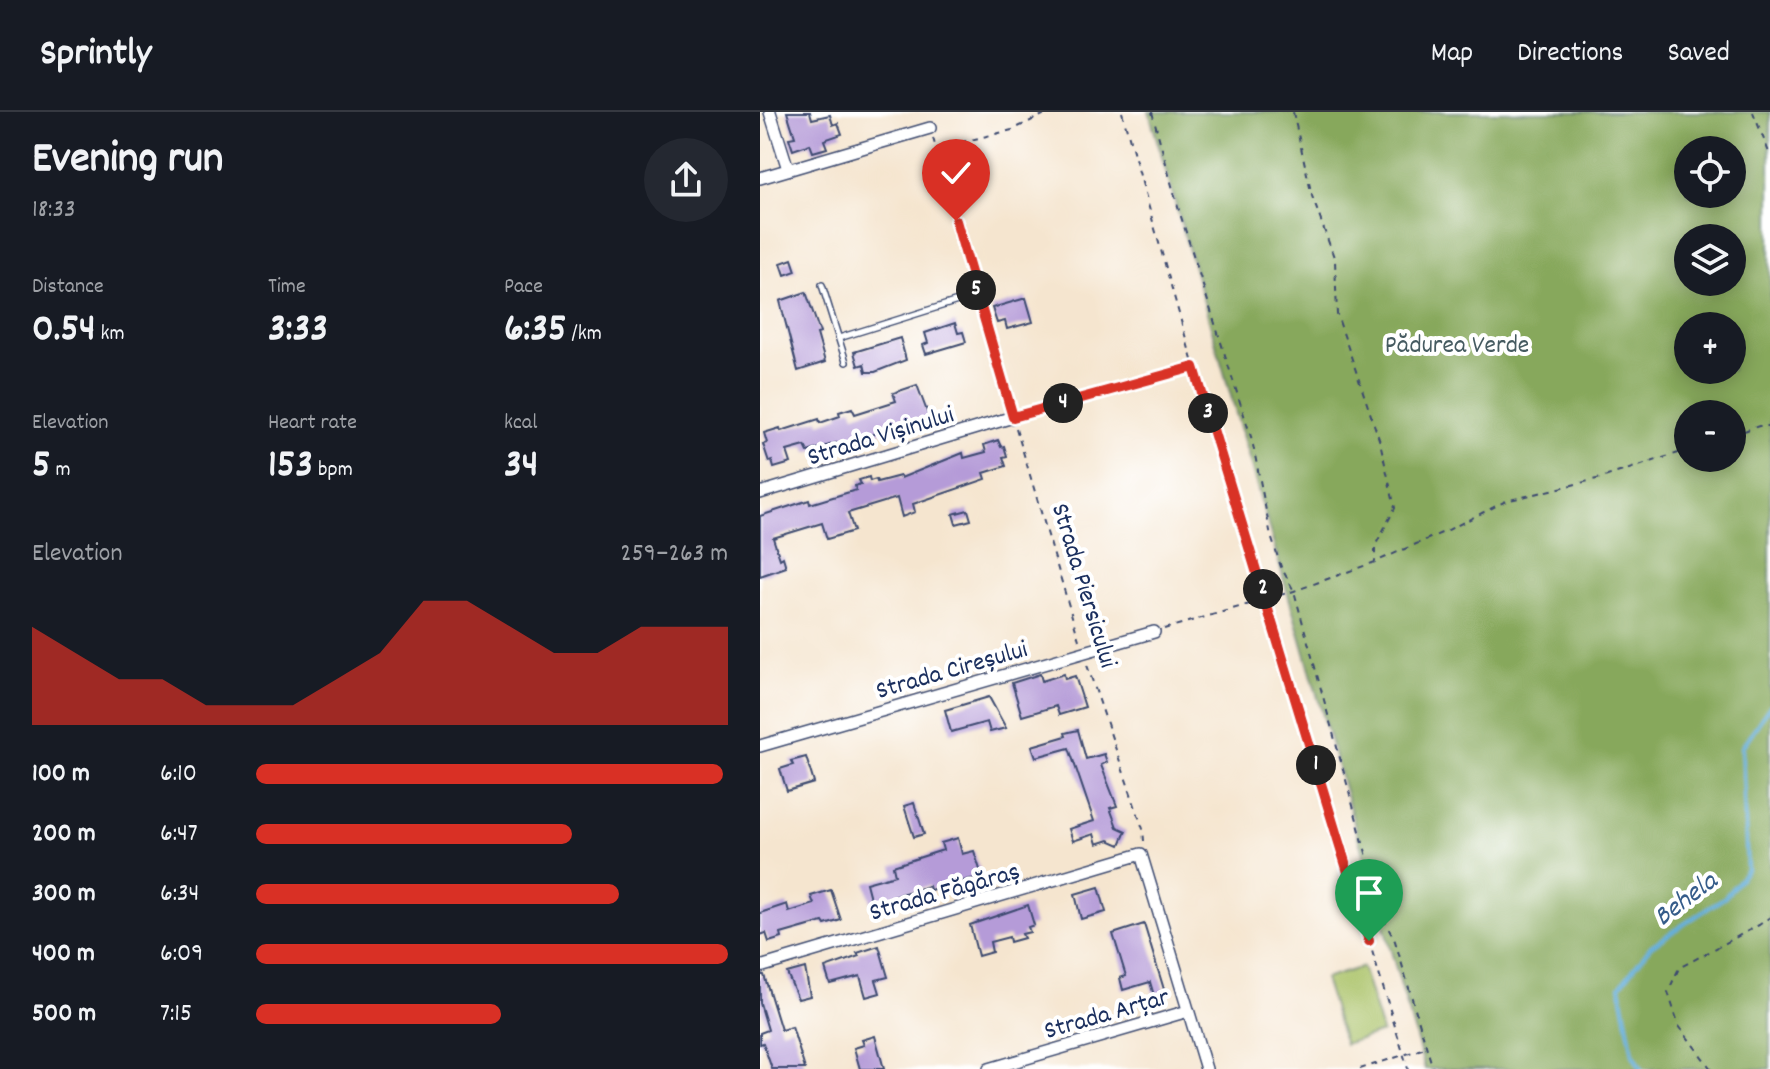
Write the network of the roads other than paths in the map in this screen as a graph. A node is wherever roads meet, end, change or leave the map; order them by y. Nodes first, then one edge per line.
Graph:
1 (770, 112) edge
2 (930, 128) road end
3 (788, 169) junction
4 (760, 178) edge
5 (822, 285) dead end
6 (839, 338) junction
7 (846, 362) dead end
8 (1013, 417) joint
9 (760, 493) edge
10 (1154, 632) road end
11 (760, 746) edge
12 (760, 967) edge
13 (1188, 1011) junction
14 (989, 1069) edge
15 (1206, 1069) edge

1 - 3 street
2 - 3 street
3 - 4 street
5 - 6 lane
6 - 7 lane
6 - 8 lane
8 - 9 street, Strada Vișinului
10 - 11 street, Strada Cireșului
12 - 13 street, Strada Făgăraș
13 - 14 street, Strada Arțar
13 - 15 street

